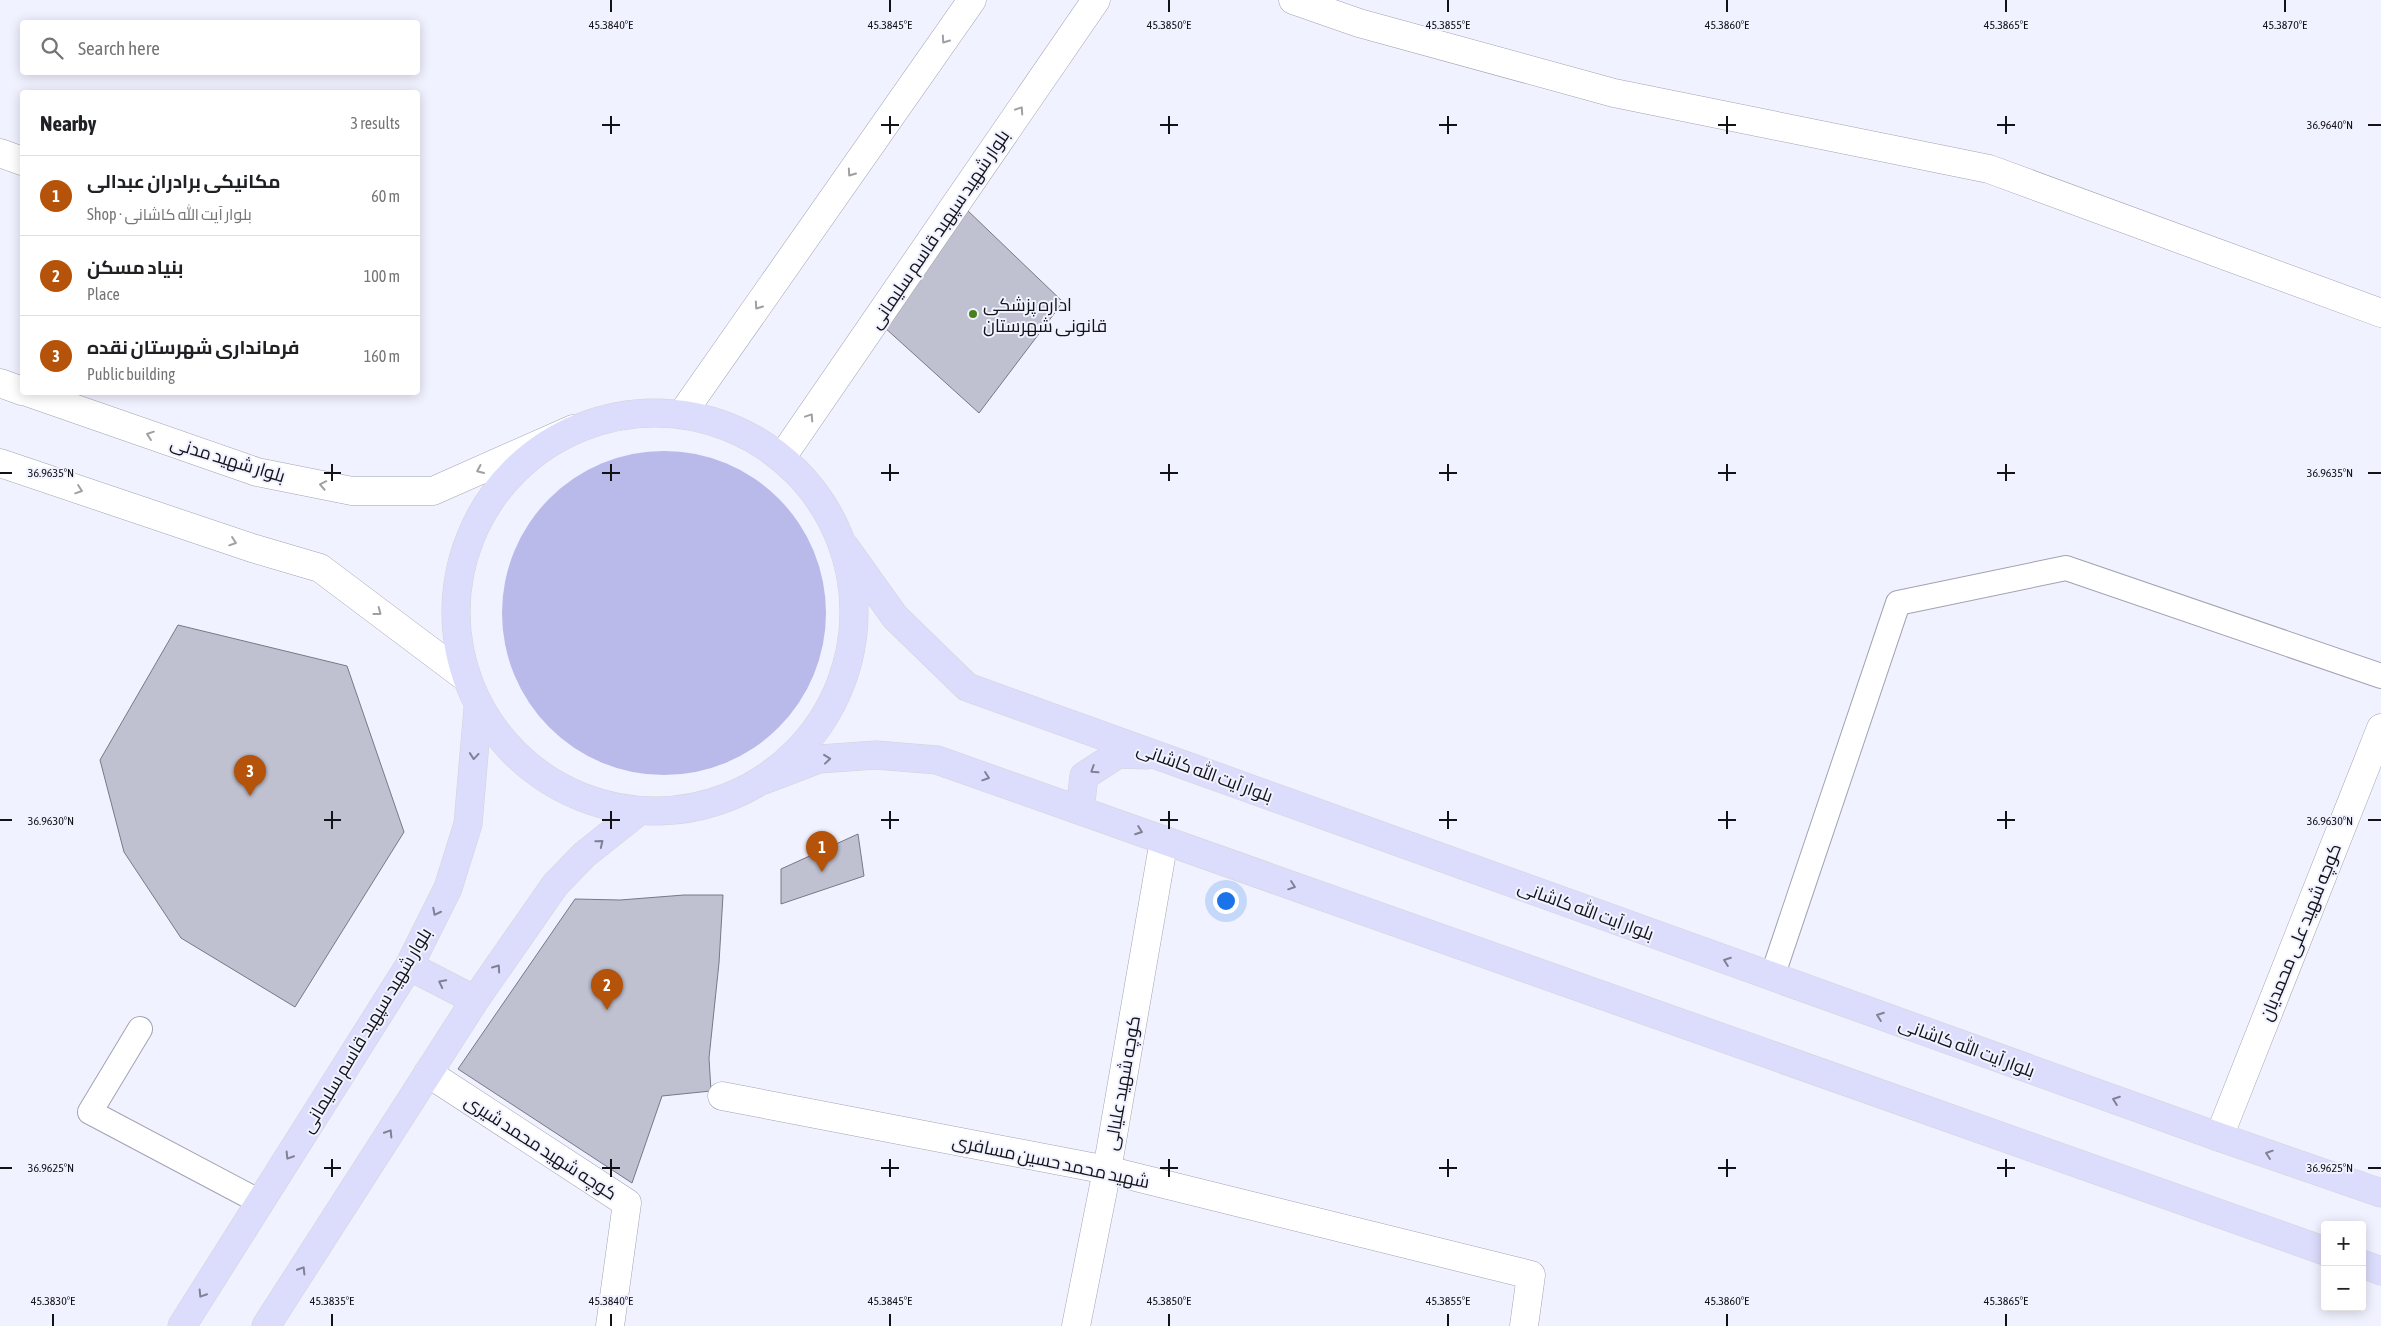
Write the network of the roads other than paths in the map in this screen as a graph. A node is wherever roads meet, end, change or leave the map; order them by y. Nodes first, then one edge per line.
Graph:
1 (972, 0) edge
2 (1096, 0) edge
3 (1293, 0) edge
4 (0, 153) edge
5 (20, 160) edge
6 (2381, 314) edge
7 (0, 383) edge
8 (20, 390) edge
9 (37, 395) edge
10 (682, 414) junction
11 (573, 430) junction
12 (782, 457) junction
13 (0, 463) edge
14 (845, 547) junction
15 (2381, 676) edge
16 (465, 677) junction
17 (478, 708) junction
18 (2381, 728) edge
19 (1156, 755) junction
20 (764, 780) junction
21 (1080, 810) junction
22 (638, 812) junction
23 (1164, 840) junction
24 (409, 966) junction
25 (1772, 977) junction
26 (474, 1000) junction
27 (140, 1029) dead end
28 (428, 1073) junction
29 (722, 1096) dead end
30 (2219, 1137) junction
31 (1107, 1170) junction
32 (2381, 1193) edge
33 (260, 1202) junction
34 (2321, 1250) edge
35 (2366, 1265) edge
36 (2381, 1270) edge
37 (182, 1326) edge
38 (266, 1326) edge
39 (610, 1326) edge
40 (1076, 1326) edge
41 (1524, 1326) edge

1 -> 10 street
12 -> 2 street, بلوار شهید سپهبد قاسم سلیمانی
3 - 6 street
4 - 5 street
7 - 8 street
11 -> 9 street, بلوار شهید مدنی
10 - 11 main road
10 - 12 main road
11 - 16 main road
12 - 14 main road
13 -> 16 street
14 - 19 main road, بلوار آیت الله کاشانی
14 - 20 main road
15 - 25 lane
16 - 17 main road
17 - 22 main road
17 -> 24 main road, بلوار شهید سپهبد قاسم سلیمانی
18 - 30 street, کوچه شهید علی محمدیان
19 -> 21 main road
25 -> 19 main road, بلوار آیت الله کاشانی
20 -> 21 main road
20 - 22 main road
21 -> 23 main road
26 -> 22 main road
23 - 31 street, کوچه شهید علیالی
23 -> 34 main road
26 -> 24 main road
24 -> 33 main road, بلوار شهید سپهبد قاسم سلیمانی
30 -> 25 main road, بلوار آیت الله کاشانی
26 - 28 main road
27 - 33 lane
38 -> 28 main road
28 - 39 street, کوچه شهید محمد شیری
29 - 31 street, شهید محمد حسین مسافری
32 -> 30 main road, بلوار آیت الله کاشانی
31 - 40 street, کوچه شهید علیالی
31 - 41 street, شهید محمد حسین مسافری
33 -> 37 main road, بلوار شهید سپهبد قاسم سلیمانی
35 - 36 main road

